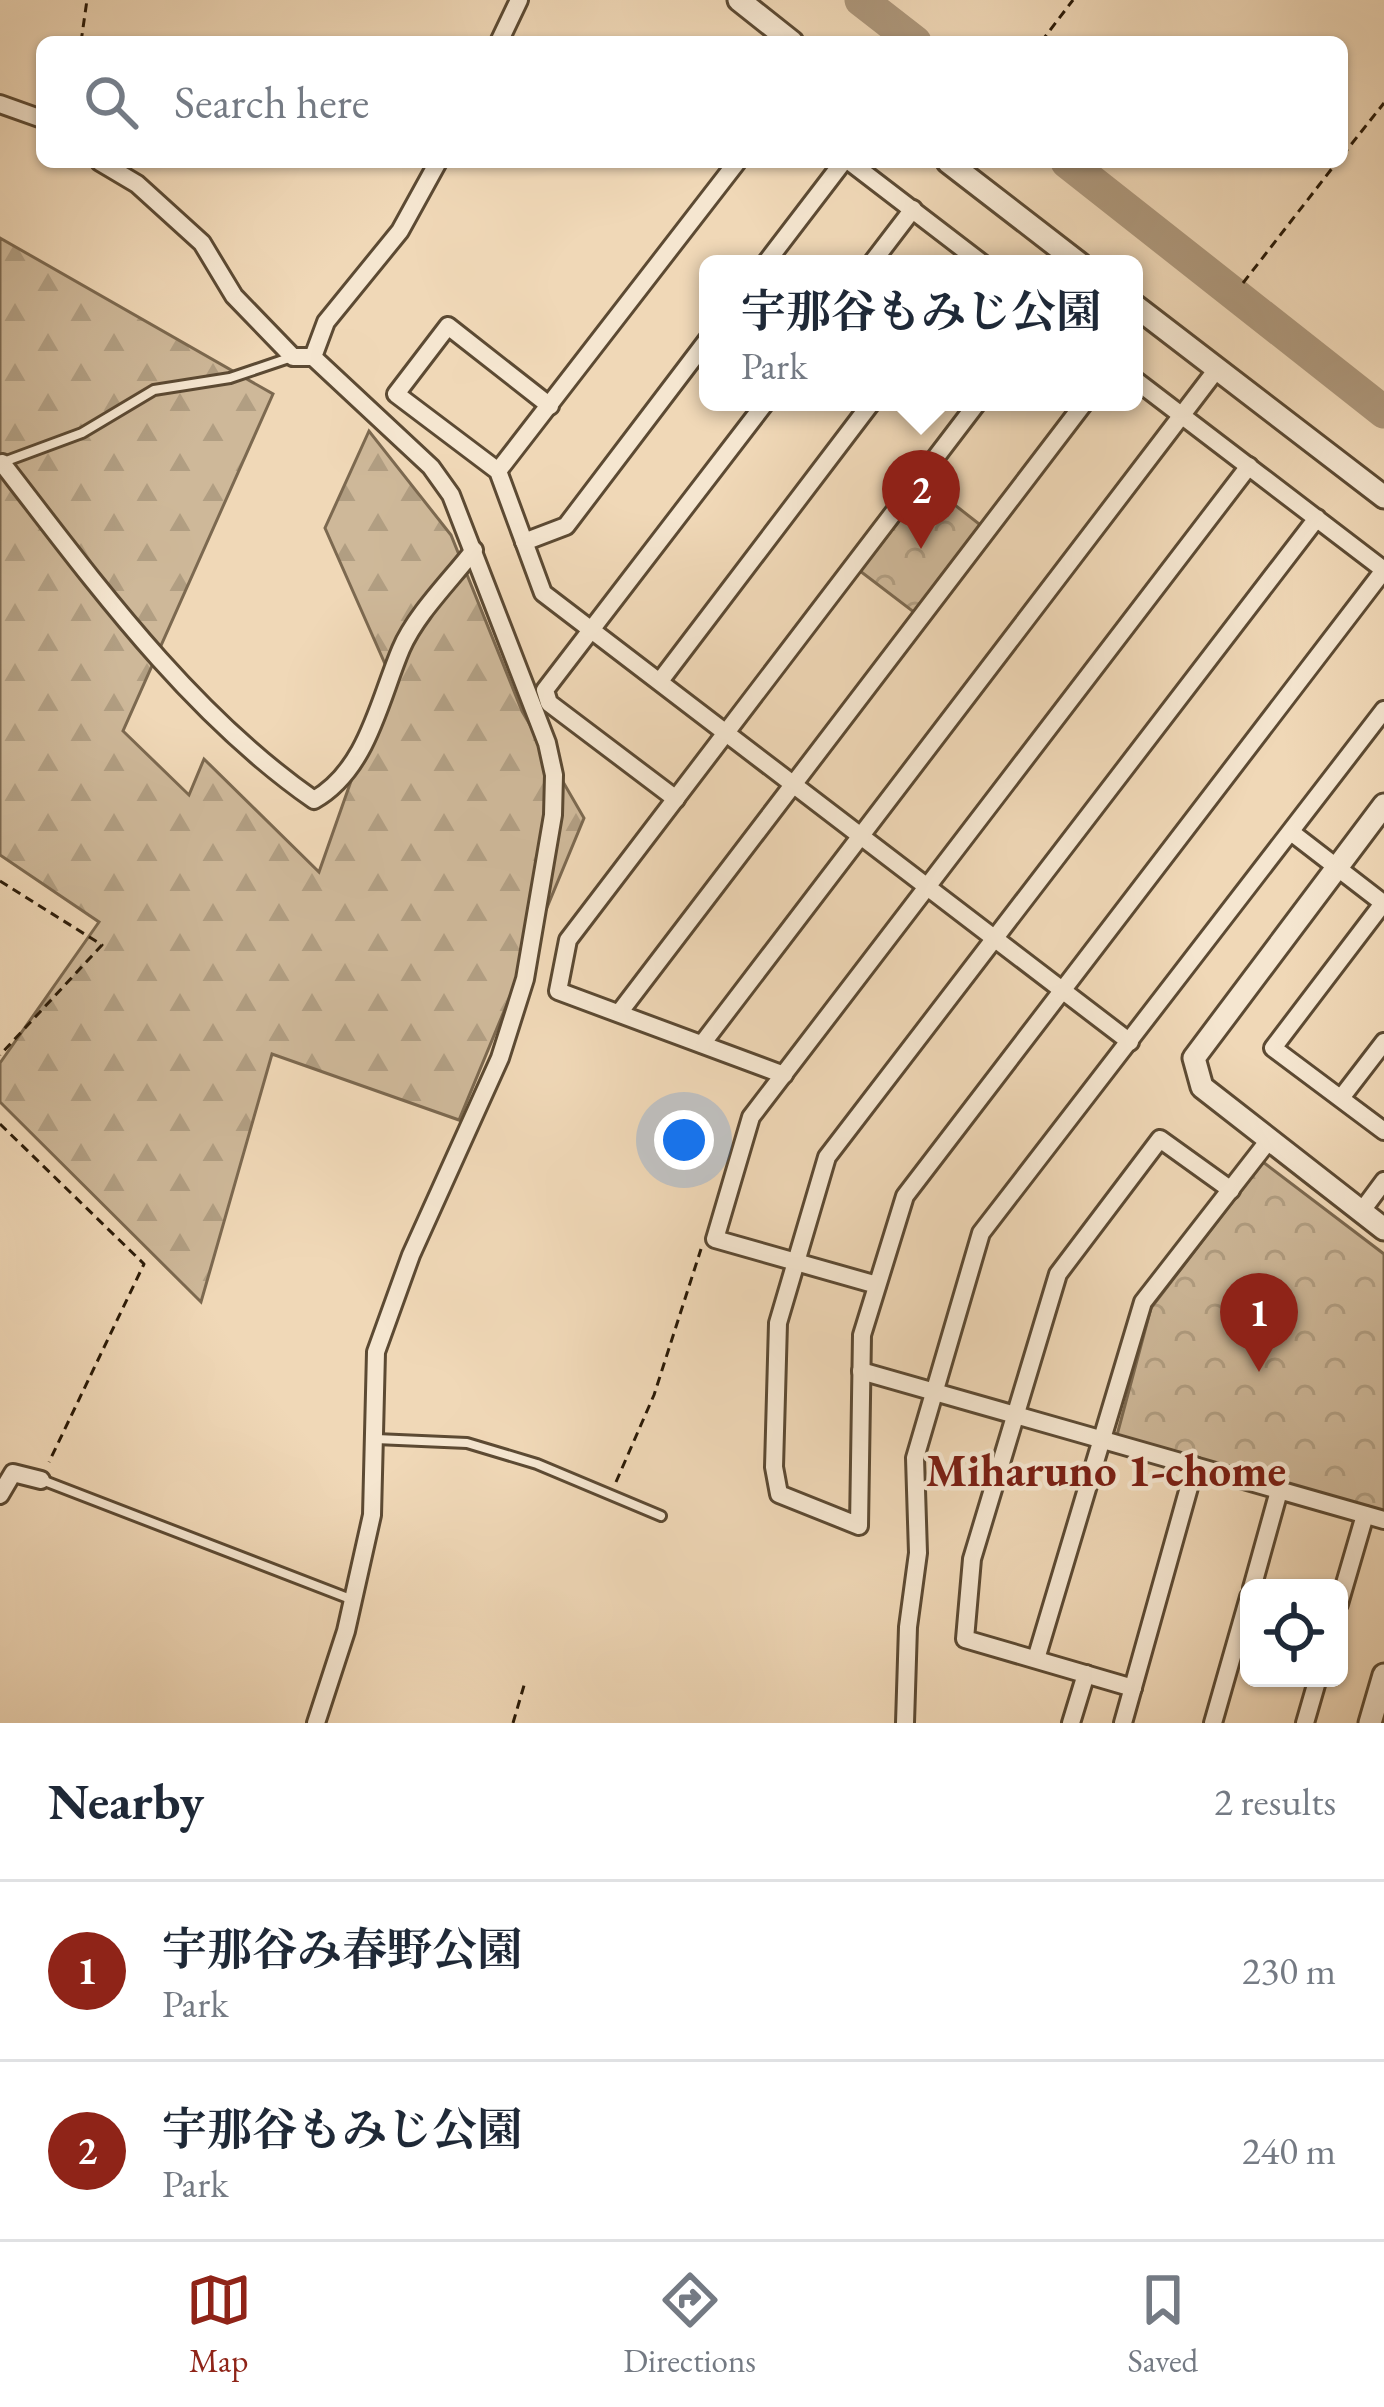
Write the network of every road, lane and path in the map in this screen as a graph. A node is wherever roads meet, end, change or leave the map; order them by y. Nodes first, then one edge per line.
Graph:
1 (87, 0) edge
2 (519, 0) edge
3 (739, 0) edge
4 (1073, 0) edge
5 (82, 36) edge
6 (502, 36) edge
7 (784, 36) edge
8 (1046, 36) edge
9 (1384, 103) edge
10 (0, 104) edge
11 (36, 117) edge
12 (1348, 148) edge
13 (110, 168) edge
14 (435, 168) edge
15 (732, 168) edge
16 (841, 168) edge
17 (855, 168) edge
18 (956, 168) edge
19 (1332, 168) edge
20 (913, 209) junction
21 (772, 255) edge
22 (878, 255) edge
23 (970, 255) edge
24 (1068, 255) edge
25 (1243, 283) dead end
26 (1143, 312) edge
27 (699, 351) edge
28 (313, 356) junction
29 (293, 357) junction
30 (1217, 369) junction
31 (1143, 386) edge
32 (550, 406) junction
33 (759, 411) edge
34 (865, 411) edge
35 (971, 411) edge
36 (1077, 411) edge
37 (1182, 416) junction
38 (1, 463) edge
39 (1249, 466) junction
40 (498, 471) junction
41 (1384, 497) edge
42 (1317, 518) junction
43 (524, 542) junction
44 (474, 550) junction
45 (592, 630) junction
46 (660, 681) junction
47 (1384, 710) edge
48 (727, 733) junction
49 (794, 784) junction
50 (676, 799) junction
51 (1384, 806) edge
52 (1291, 832) junction
53 (861, 835) junction
54 (1336, 868) junction
55 (0, 881) edge
56 (928, 886) junction
57 (1383, 903) edge
58 (996, 938) junction
59 (1063, 990) junction
60 (619, 1013) junction
61 (1130, 1042) junction
62 (1384, 1042) edge
63 (702, 1043) junction
64 (0, 1055) edge
65 (784, 1075) junction
66 (1341, 1098) junction
67 (0, 1124) edge
68 (1384, 1131) edge
69 (1269, 1140) junction
70 (1384, 1181) edge
71 (1231, 1190) junction
72 (1361, 1211) junction
73 (1384, 1228) edge
74 (715, 1239) junction
75 (796, 1262) junction
76 (877, 1285) junction
77 (861, 1371) junction
78 (935, 1391) junction
79 (1016, 1416) junction
80 (374, 1438) junction
81 (1102, 1441) junction
82 (1196, 1466) junction
83 (41, 1480) junction
84 (1279, 1491) junction
85 (0, 1495) edge
86 (610, 1495) junction
87 (1365, 1515) junction
88 (662, 1516) dead end
89 (1384, 1520) edge
90 (1255, 1579) edge
91 (1346, 1579) edge
92 (354, 1600) junction
93 (1240, 1628) edge
94 (1036, 1659) junction
95 (1086, 1674) junction
96 (1384, 1675) edge
97 (526, 1682) dead end
98 (1315, 1687) edge
99 (1133, 1688) junction
100 (316, 1723) edge
101 (513, 1723) edge
102 (905, 1723) edge
103 (1071, 1723) edge
104 (1123, 1723) edge
105 (1213, 1723) edge
106 (1305, 1723) edge
107 (1370, 1723) edge

1 - 5 path
2 - 6 street
3 - 7 street
4 - 8 path
9 - 12 path
10 - 11 street
13 - 29 street
14 - 28 street
15 - 32 street
16 - 21 street
17 - 20 street
18 - 24 street
19 - 25 path
20 - 22 street
20 - 23 street
26 - 30 street
27 - 43 street
28 - 29 street
28 - 44 street
29 - 38 lane
30 - 37 street
30 - 41 street
31 - 37 street
32 - 40 street
32 - 40 street
33 - 45 street
34 - 46 street
35 - 48 street
36 - 49 street
37 - 39 street
37 - 53 street
38 - 44 street
39 - 42 street
39 - 56 street
40 - 43 street
42 - 58 street
42 - 59 street
43 - 45 street
44 - 80 street
45 - 46 street
45 - 50 street
46 - 48 street
47 - 52 street
48 - 49 street
48 - 50 street
49 - 53 street
49 - 60 street
50 - 60 street
51 - 54 street
52 - 54 street
52 - 61 street
53 - 56 street
53 - 63 street
54 - 57 street
54 - 69 street
55 - 64 path
56 - 58 street
56 - 65 street
57 - 66 street
58 - 59 street
58 - 75 street
59 - 61 street
59 - 76 street
60 - 63 street
61 - 78 street
62 - 66 street
63 - 65 street
65 - 74 street
66 - 68 street
67 - 83 path
69 - 71 street
69 - 72 street
70 - 72 street
71 - 79 street
71 - 81 street
72 - 73 street
74 - 75 street
74 - 86 path
75 - 76 street
75 - 77 street
76 - 77 street
77 - 78 street
78 - 79 street
78 - 102 street
79 - 81 street
79 - 94 street
80 - 86 lane
80 - 92 street
81 - 82 street
81 - 94 street
82 - 84 street
82 - 99 street
83 - 85 street
83 - 92 lane
84 - 87 street
84 - 90 street
86 - 88 lane
87 - 89 street
87 - 91 street
92 - 100 street
93 - 105 street
94 - 95 street
95 - 99 street
95 - 103 street
96 - 107 street
97 - 101 path
98 - 106 street
99 - 104 street

